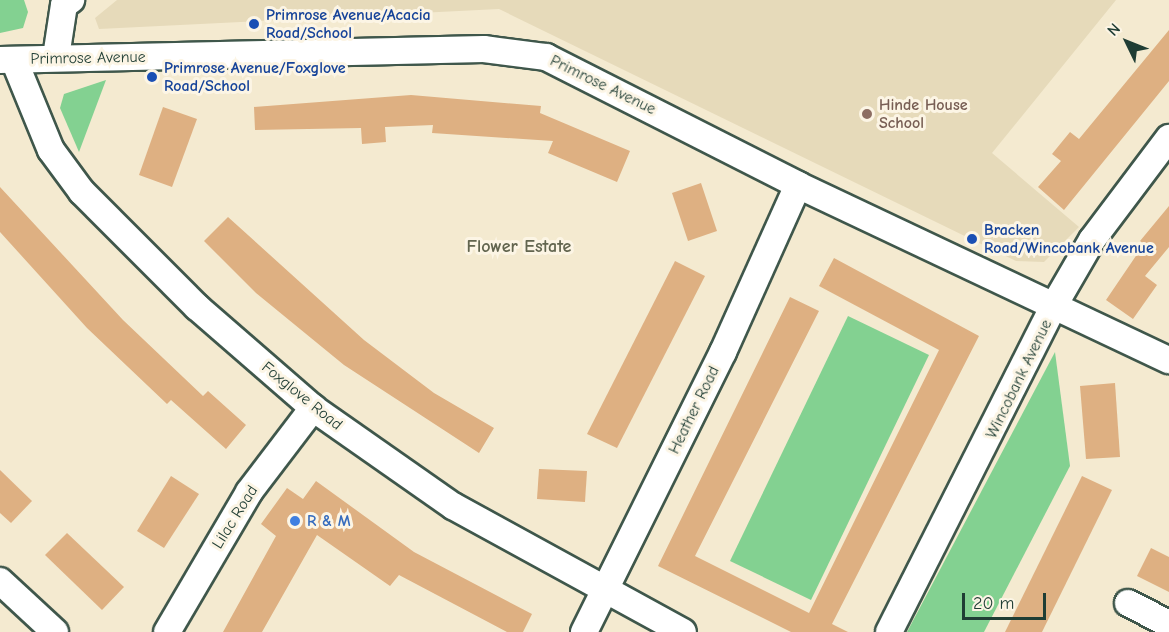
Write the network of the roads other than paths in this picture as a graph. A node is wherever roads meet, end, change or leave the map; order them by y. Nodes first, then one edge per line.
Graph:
1 (71, 0) edge
2 (56, 57) junction
3 (7, 60) edge
4 (1169, 138) edge
5 (798, 185) junction
6 (1056, 302) junction
7 (1169, 360) edge
8 (313, 408) junction
9 (0, 581) edge
10 (605, 591) junction
11 (1128, 603) dead end
12 (1169, 624) edge
13 (55, 632) edge
14 (166, 632) edge
15 (584, 632) edge
16 (683, 632) edge
17 (889, 632) edge

1 - 2 street
2 - 3 street, Primrose Avenue
2 - 5 street, Primrose Avenue
3 - 8 street, Foxglove Road
4 - 6 street, Wincobank Avenue
5 - 6 street, Primrose Avenue
5 - 10 street, Heather Road
6 - 7 street, Primrose Avenue
6 - 17 street, Wincobank Avenue
8 - 10 street, Foxglove Road
8 - 14 street, Lilac Road
9 - 13 street
10 - 15 street, Heather Road
10 - 16 street, Foxglove Road
11 - 12 street

